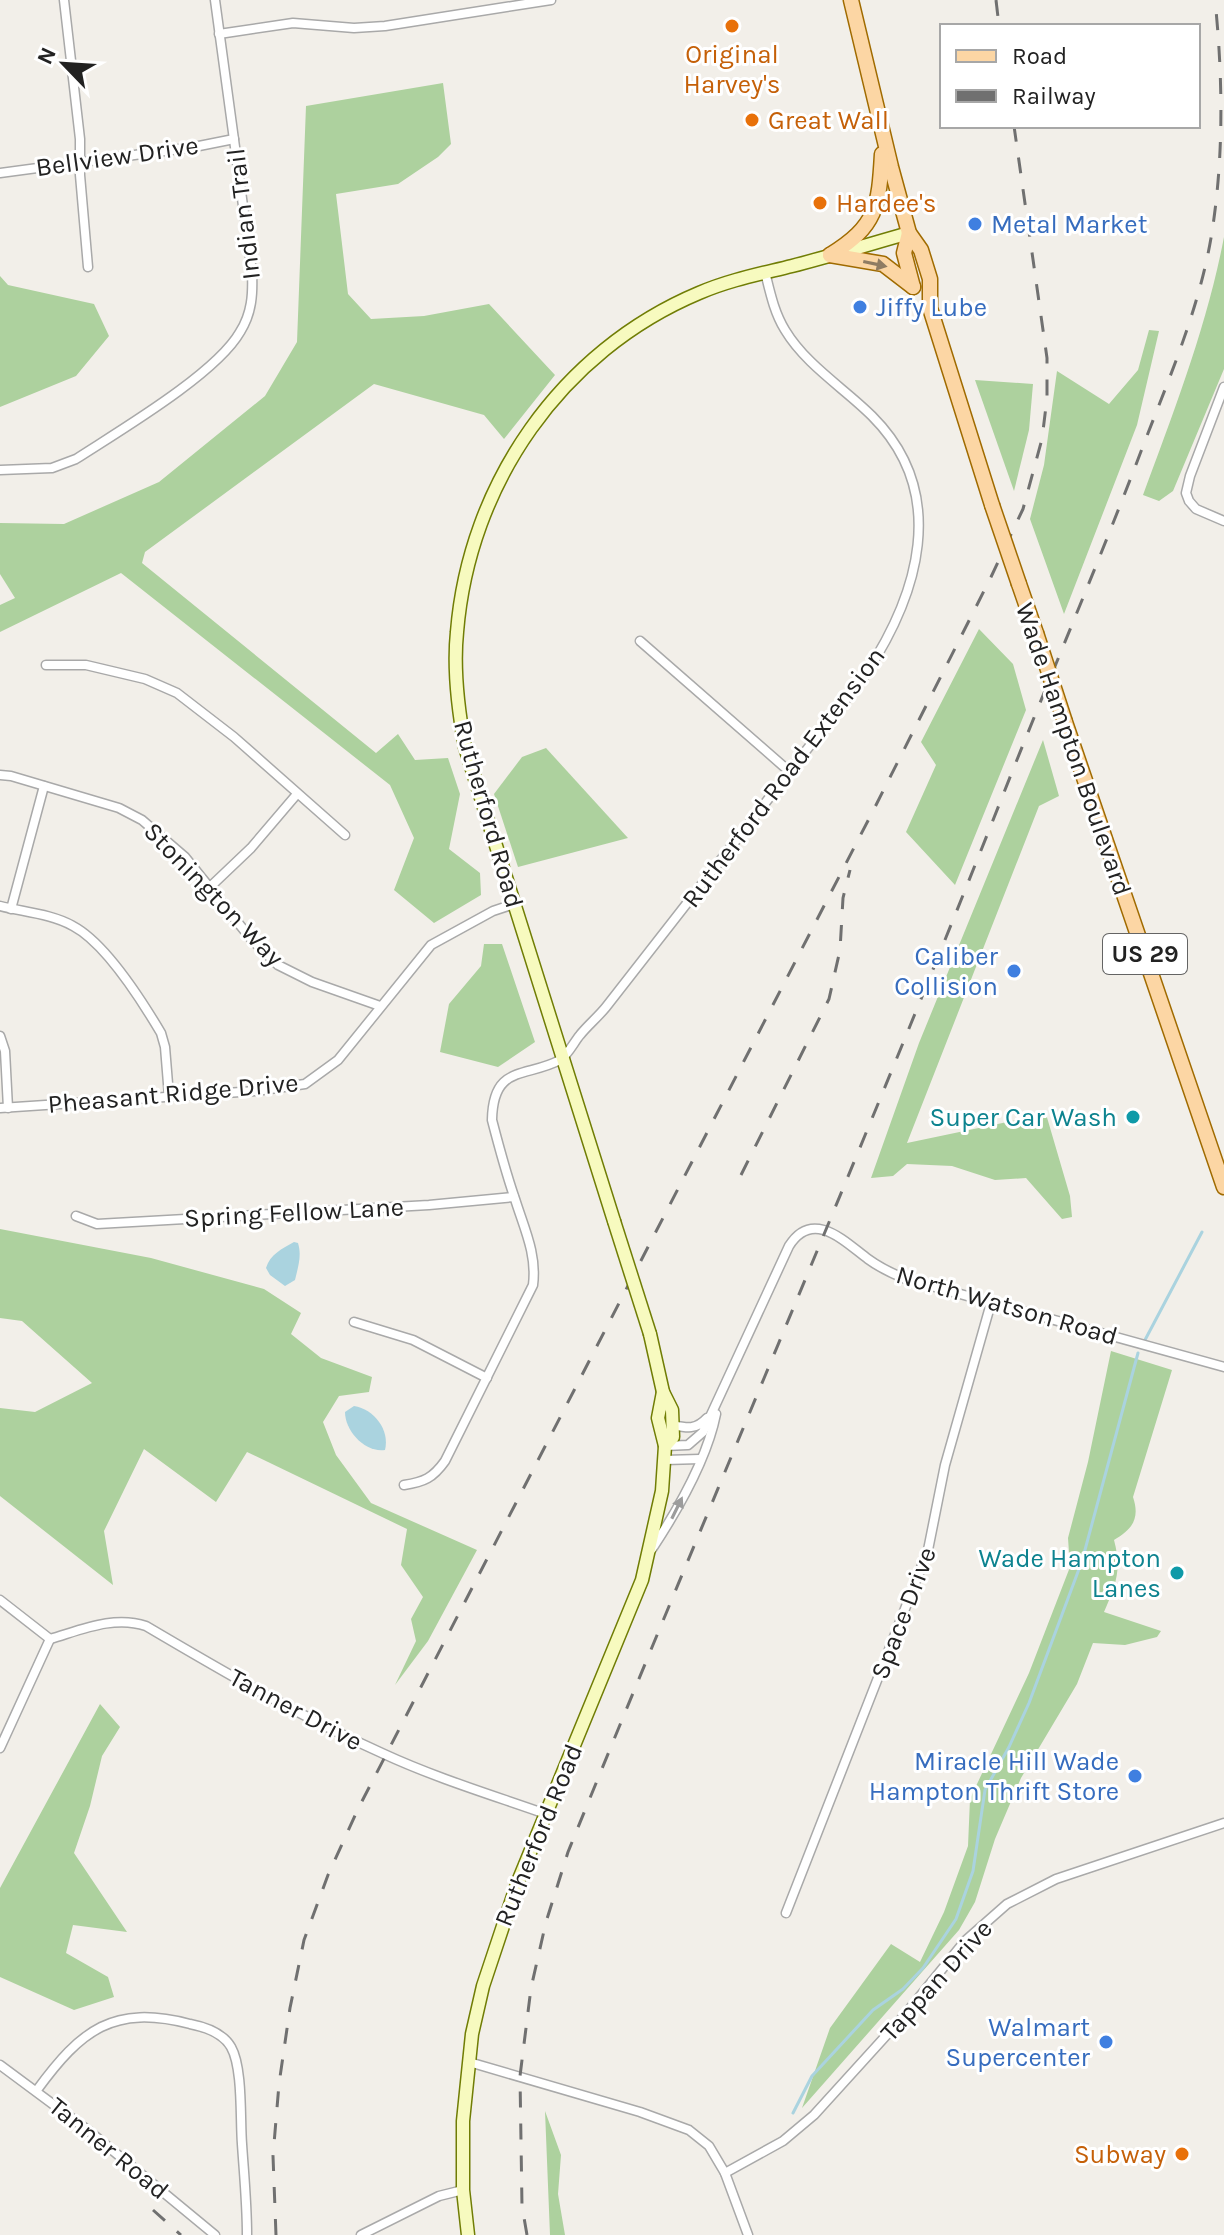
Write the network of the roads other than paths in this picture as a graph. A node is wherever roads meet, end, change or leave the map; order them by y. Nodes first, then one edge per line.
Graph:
1 (64, 0) edge
2 (215, 0) edge
3 (480, 0) edge
4 (551, 0) edge
5 (851, 0) edge
6 (481, 12) junction
7 (219, 34) junction
8 (883, 137) junction
9 (234, 139) junction
10 (79, 161) junction
11 (0, 173) edge
12 (909, 233) junction
13 (830, 255) junction
14 (88, 267) dead end
15 (765, 272) junction
16 (913, 287) junction
17 (930, 308) junction
18 (1224, 387) edge
19 (0, 470) edge
20 (1224, 521) edge
21 (640, 641) dead end
22 (46, 665) dead end
23 (790, 772) junction
24 (0, 775) edge
25 (44, 786) junction
26 (297, 794) junction
27 (345, 835) dead end
28 (210, 887) junction
29 (514, 904) junction
30 (0, 906) edge
31 (11, 909) junction
32 (380, 1006) junction
33 (0, 1036) edge
34 (562, 1059) junction
35 (169, 1096) junction
36 (4, 1108) edge
37 (1224, 1187) edge
38 (514, 1197) junction
39 (76, 1216) dead end
40 (991, 1303) junction
41 (354, 1322) dead end
42 (1224, 1367) edge
43 (487, 1378) junction
44 (663, 1392) junction
45 (717, 1405) junction
46 (673, 1425) junction
47 (665, 1453) junction
48 (700, 1459) junction
49 (404, 1485) dead end
50 (649, 1554) junction
51 (0, 1600) edge
52 (50, 1639) junction
53 (0, 1748) edge
54 (546, 1814) junction
55 (1224, 1823) edge
56 (786, 1913) dead end
57 (469, 2062) junction
58 (0, 2065) edge
59 (37, 2090) junction
60 (725, 2173) junction
61 (463, 2190) junction
62 (215, 2235) edge
63 (247, 2235) edge
64 (361, 2235) edge
65 (468, 2235) edge
66 (748, 2235) edge

1 - 10 street
2 - 7 street, Indian Trail
3 - 6 street
4 - 6 street
5 - 8 main road, Wade Hampton Boulevard / US 29
6 - 7 street
7 - 9 street, Indian Trail
8 - 12 main road, Wade Hampton Boulevard / US 29
8 - 13 main road
9 - 10 street, Bellview Drive
9 - 19 street, Indian Trail
10 - 11 street, Bellview Drive
10 - 14 street
12 - 13 street, Rutherford Road
12 - 16 main road, Wade Hampton Boulevard / US 29
12 - 17 main road, Wade Hampton Boulevard / US 29
13 - 15 street, Rutherford Road
13 -> 16 main road
15 - 23 street, Rutherford Road Extension
15 - 29 street, Rutherford Road
16 - 17 main road, Wade Hampton Boulevard / US 29
17 - 37 main road, Wade Hampton Boulevard / US 29, bridge
18 - 20 street
21 - 23 street
22 - 26 street
23 - 34 street, Rutherford Road Extension
24 - 25 street, Stonington Way
25 - 28 street, Stonington Way
25 - 31 street
26 - 27 street
26 - 28 street
28 - 32 street, Stonington Way
29 - 32 street, Pheasant Ridge Drive
29 - 34 street, Rutherford Road
30 - 31 street
31 - 35 street
32 - 35 street, Pheasant Ridge Drive
33 - 36 street
34 - 38 street
34 - 44 street, Rutherford Road, bridge
35 - 36 street, Pheasant Ridge Drive
38 - 39 street, Spring Fellow Lane
38 - 43 street
40 - 42 street, North Watson Road
40 - 45 street, North Watson Road
40 - 56 street, Space Drive
41 - 43 street
43 - 49 street
44 - 46 street, Rutherford Road
44 - 47 street, Rutherford Road
45 - 46 street, North Watson Road
45 - 47 street, North Watson Road
45 - 48 street, North Watson Road
46 - 47 street, Rutherford Road
47 - 48 street
47 - 50 street, Rutherford Road
50 -> 48 street, North Watson Road
50 - 54 street, Rutherford Road
51 - 52 street
52 - 53 street
52 - 54 street, Tanner Drive
54 - 57 street, Rutherford Road
55 - 60 street, Tappan Drive
57 - 60 street
57 - 61 street, Rutherford Road
58 - 59 street, Tanner Road
59 - 62 street, Tanner Road
59 - 63 street
60 - 66 street
61 - 64 street
61 - 65 street, Rutherford Road

